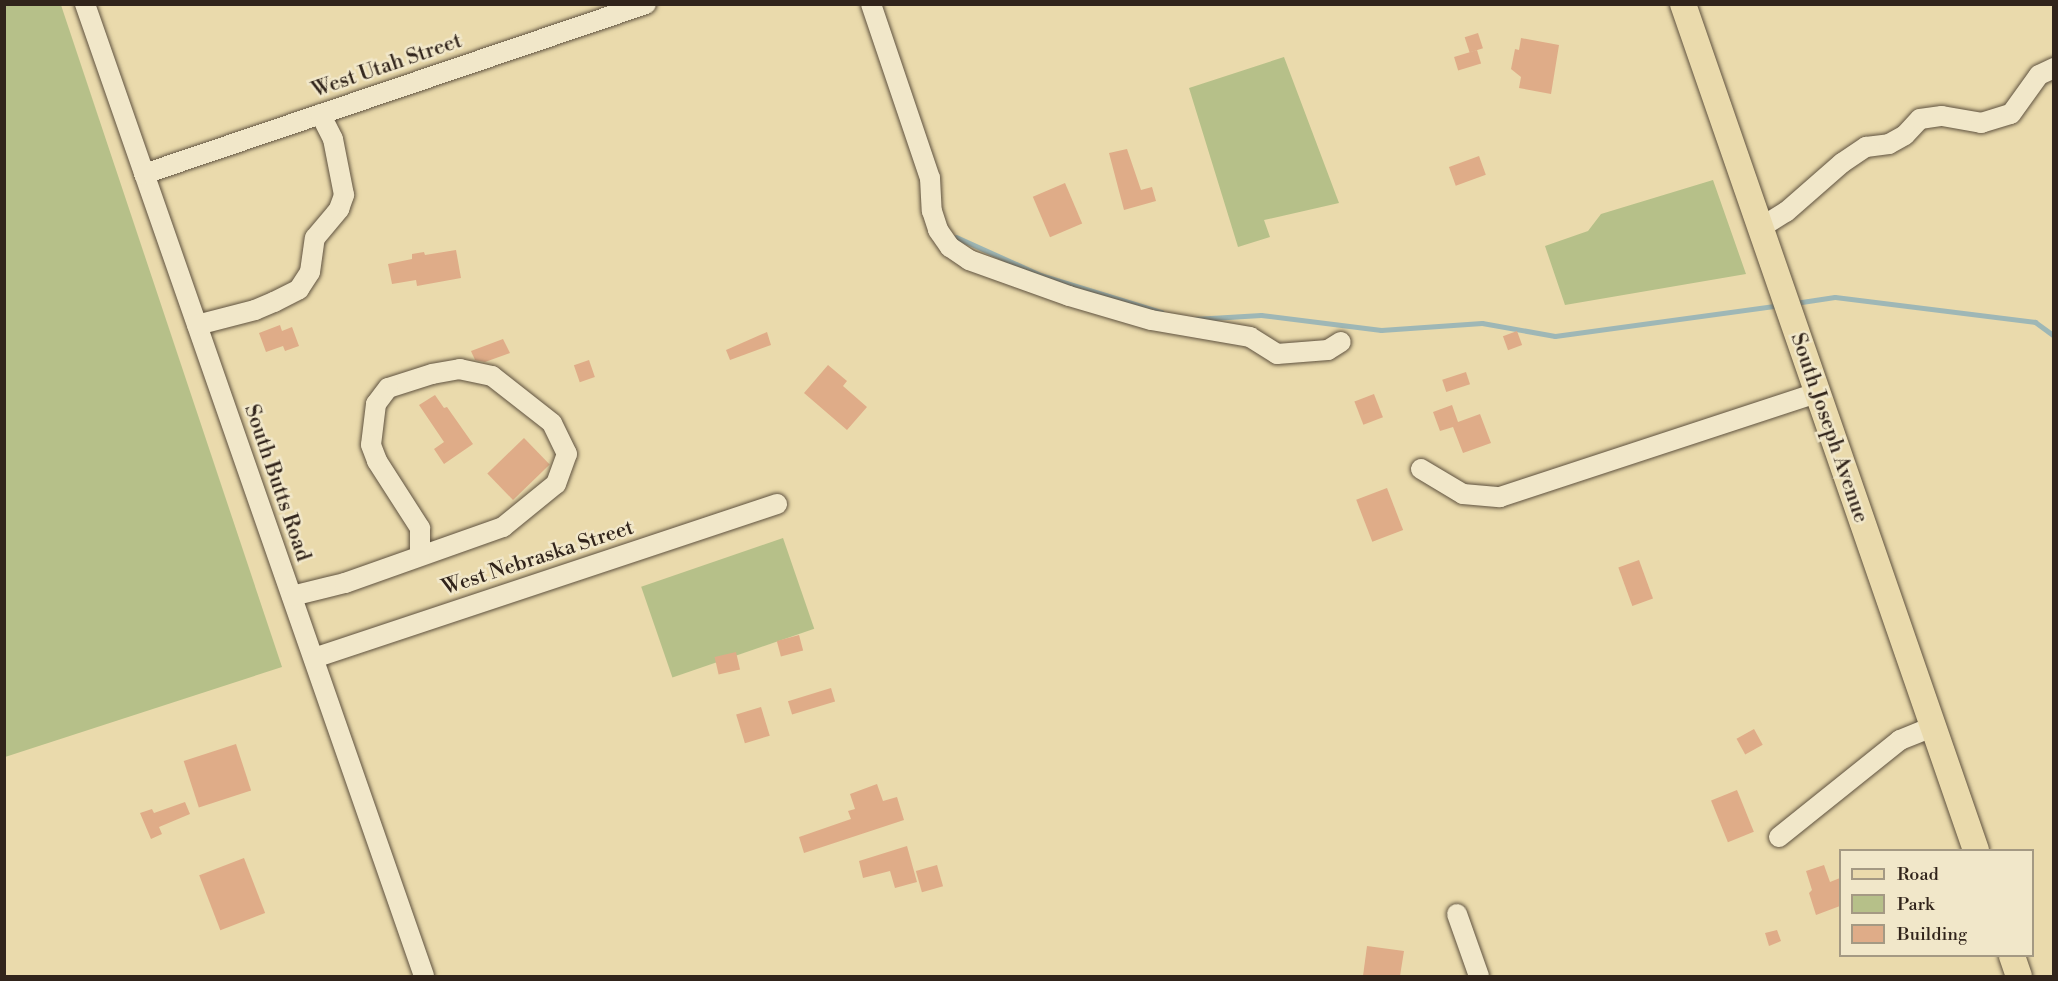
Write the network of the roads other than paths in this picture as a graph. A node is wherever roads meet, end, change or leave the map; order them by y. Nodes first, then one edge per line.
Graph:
1 (85, 4) edge
2 (646, 4) edge
3 (871, 4) edge
4 (1683, 4) edge
5 (2054, 68) edge
6 (320, 114) junction
7 (144, 174) junction
8 (1760, 228) junction
9 (197, 325) junction
10 (1341, 342) dead end
11 (1817, 393) junction
12 (1421, 470) dead end
13 (777, 504) dead end
14 (420, 555) junction
15 (292, 596) junction
16 (314, 658) junction
17 (1933, 727) junction
18 (1779, 837) dead end
19 (1976, 849) edge
20 (1457, 914) dead end
21 (2012, 957) edge
22 (424, 976) edge
23 (1479, 976) edge
24 (2019, 976) edge

1 - 7 street, South Butts Road
2 - 6 street, West Utah Street
3 - 10 street
4 - 8 main road, South Joseph Avenue
5 - 8 street
6 - 7 street, West Utah Street
6 - 9 street
7 - 9 street, South Butts Road
8 - 11 main road, South Joseph Avenue
9 - 15 street, South Butts Road
11 - 12 street
11 - 17 main road, South Joseph Avenue
13 - 16 street, West Nebraska Street
14 - 14 street
14 - 15 street
15 - 16 street, South Butts Road
16 - 22 street, South Butts Road
17 - 18 street
17 - 19 main road, South Joseph Avenue
20 - 23 street
21 - 24 main road

